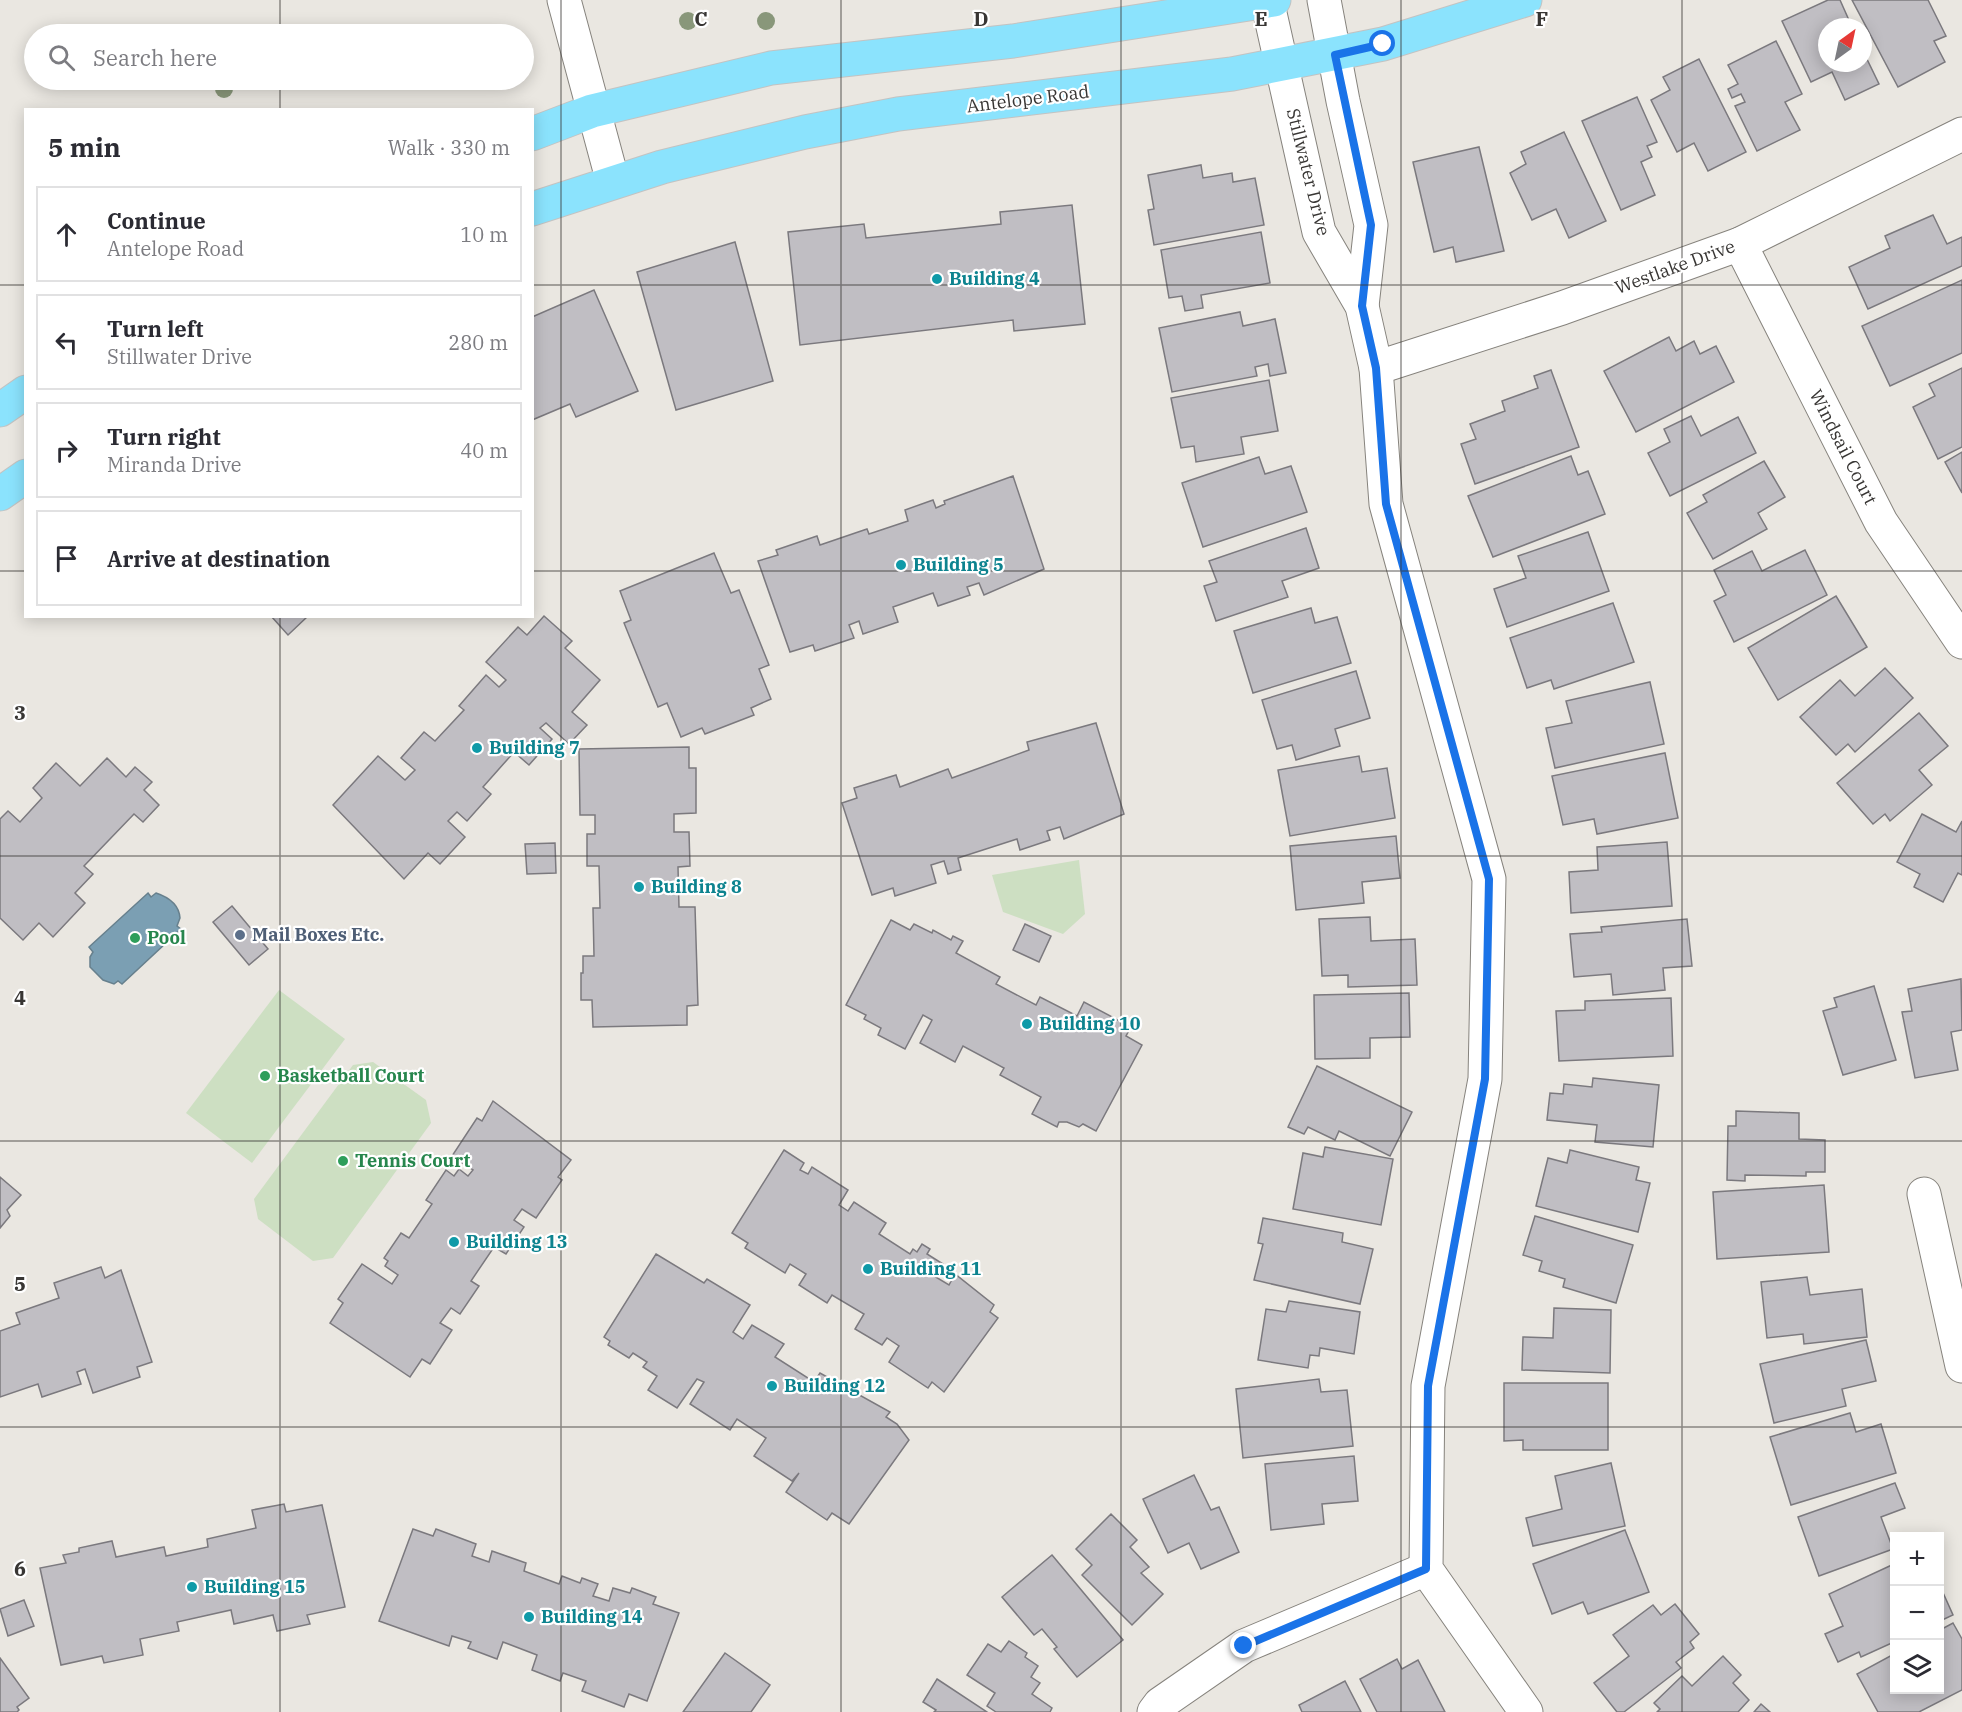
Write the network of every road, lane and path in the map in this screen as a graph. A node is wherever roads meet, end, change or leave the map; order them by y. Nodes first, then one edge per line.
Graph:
1 (564, 0) edge
2 (1269, 0) edge
3 (1324, 0) edge
4 (1525, 0) edge
5 (1335, 55) junction
6 (1284, 64) junction
7 (592, 111) junction
8 (534, 133) edge
9 (1962, 134) edge
10 (613, 182) junction
11 (534, 208) edge
12 (1740, 244) junction
13 (1362, 306) junction
14 (1376, 368) junction
15 (24, 393) edge
16 (0, 410) edge
17 (24, 477) edge
18 (0, 494) edge
19 (1962, 642) edge
20 (1924, 1194) dead end
21 (1962, 1366) edge
22 (1426, 1569) junction
23 (1154, 1712) edge
24 (1526, 1712) edge

1 - 7 street
2 - 6 street, Stillwater Drive
2 - 7 main road
3 - 5 street, Stillwater Drive
4 - 5 main road, Antelope Road
5 - 6 main road, Antelope Road
5 - 13 street, Stillwater Drive
6 - 10 main road, Antelope Road
6 - 13 street, Stillwater Drive
7 - 8 main road
7 - 10 street
9 - 12 street, Westlake Drive
10 - 11 main road, Antelope Road
12 - 14 street, Westlake Drive
12 - 19 street, Windsail Court
13 - 14 street, Stillwater Drive
14 - 22 street, Stillwater Drive
15 - 16 main road
17 - 18 main road
20 - 21 street
22 - 23 street
22 - 24 street

